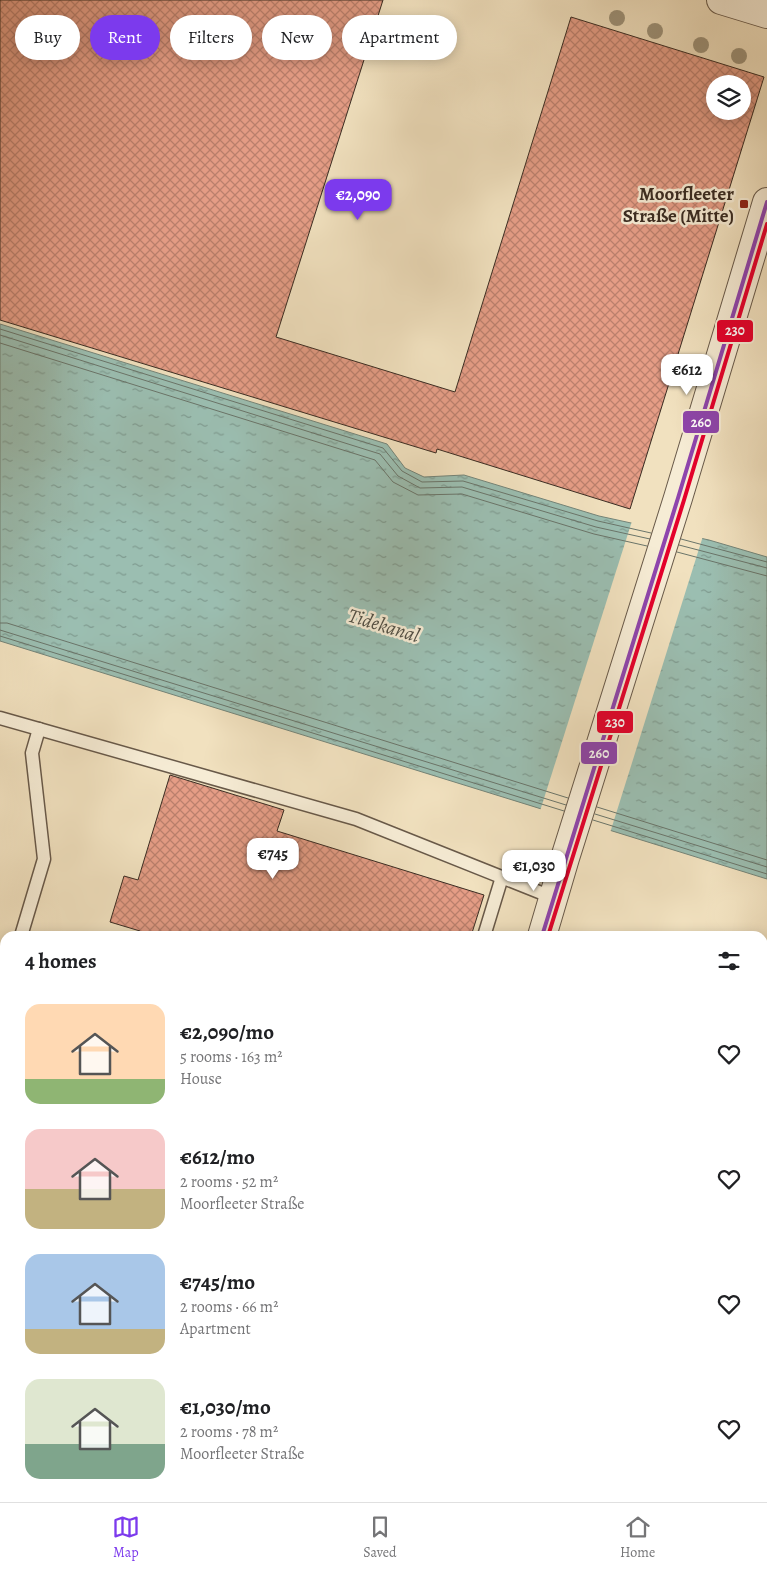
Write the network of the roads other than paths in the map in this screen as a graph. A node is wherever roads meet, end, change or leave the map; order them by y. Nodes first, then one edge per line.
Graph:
1 (721, 0) edge
2 (767, 14) edge
3 (767, 202) edge
4 (0, 718) edge
5 (39, 730) junction
6 (502, 877) junction
7 (554, 898) junction
8 (22, 931) edge
9 (486, 931) edge
10 (544, 931) edge

1 - 2 street
3 - 7 street
4 - 5 lane
5 - 6 lane
5 - 8 lane
6 - 7 lane
6 - 9 lane
7 - 10 street

